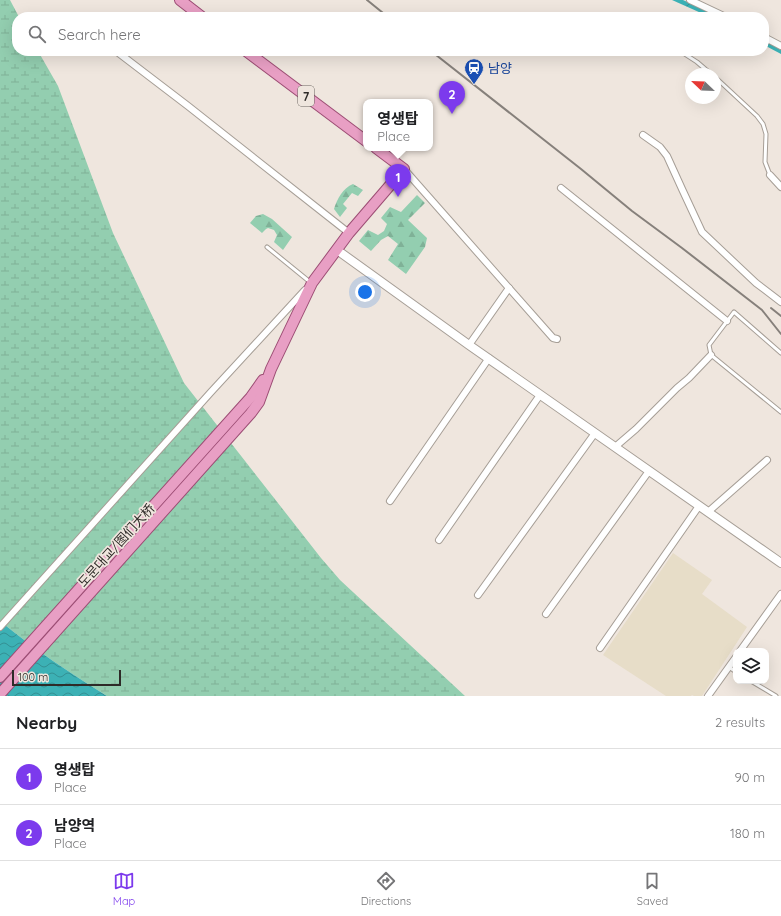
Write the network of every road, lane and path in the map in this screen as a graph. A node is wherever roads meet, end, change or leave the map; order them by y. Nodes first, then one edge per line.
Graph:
1 (180, 0) edge
2 (690, 0) edge
3 (196, 12) edge
4 (715, 12) edge
5 (769, 40) edge
6 (781, 46) edge
7 (123, 56) edge
8 (253, 56) edge
9 (688, 56) edge
10 (704, 68) edge
11 (721, 83) edge
12 (643, 135) dead end
13 (363, 139) edge
14 (380, 151) edge
15 (404, 169) junction
16 (770, 175) joint
17 (781, 187) edge
18 (561, 188) dead end
19 (349, 233) junction
20 (267, 247) dead end
21 (337, 250) junction
22 (312, 284) junction
23 (509, 288) junction
24 (781, 302) edge
25 (727, 321) junction
26 (557, 339) dead end
27 (469, 345) junction
28 (781, 353) edge
29 (711, 355) junction
30 (489, 358) junction
31 (271, 369) junction
32 (540, 395) junction
33 (781, 412) edge
34 (595, 433) junction
35 (616, 447) junction
36 (767, 460) dead end
37 (649, 471) junction
38 (390, 501) dead end
39 (698, 506) junction
40 (708, 512) junction
41 (439, 540) dead end
42 (781, 563) edge
43 (781, 594) edge
44 (478, 595) dead end
45 (546, 614) dead end
46 (0, 627) edge
47 (600, 648) dead end
48 (742, 648) edge
49 (733, 661) edge
50 (728, 667) junction
51 (733, 670) edge
52 (0, 678) edge
53 (756, 684) edge
54 (0, 694) edge
55 (708, 696) edge
56 (776, 696) edge

1 - 3 main road
2 - 4 street
5 - 6 street
7 - 19 street
8 - 13 main road, 7
9 - 10 lane
11 - 16 lane
12 - 24 street
14 - 15 main road
15 - 19 main road
15 - 23 street
16 - 17 street
18 - 25 street
19 - 21 main road
20 - 22 lane
21 - 22 main road
21 - 27 street
22 - 31 main road
22 - 46 street
23 - 26 street
23 - 27 street
25 - 28 lane
25 - 29 lane
27 - 30 street
29 - 33 lane
29 - 35 street
30 - 32 street
30 - 38 street
31 - 52 main road, 도문대교/图们大桥
31 - 54 main road, 도문대교/图们大桥
32 - 34 street
32 - 41 street
34 - 35 street
34 - 44 street
35 - 37 street
36 - 40 street
37 - 39 street
37 - 45 street
39 - 40 street
39 - 47 street
40 - 42 street
43 - 48 street
49 - 50 street
50 - 51 lane
50 - 55 street
53 - 56 lane

